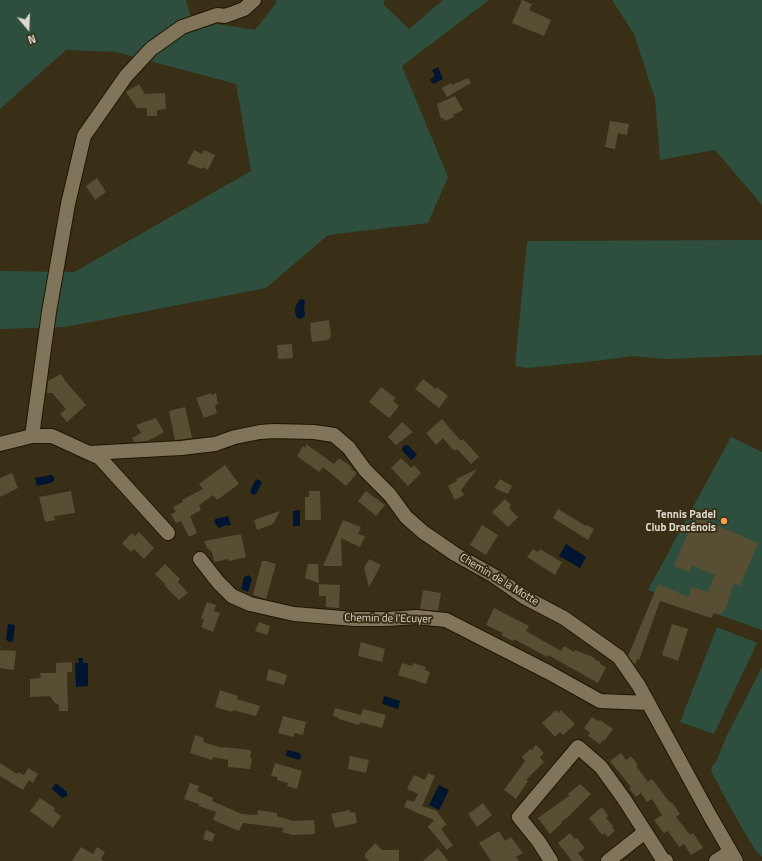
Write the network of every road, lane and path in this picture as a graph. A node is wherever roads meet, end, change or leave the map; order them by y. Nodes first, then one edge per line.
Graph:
1 (254, 0) edge
2 (32, 436) junction
3 (0, 444) edge
4 (89, 453) junction
5 (168, 533) dead end
6 (200, 559) dead end
7 (648, 703) junction
8 (645, 832) junction
9 (733, 856) edge
10 (551, 861) edge
11 (608, 861) edge
12 (666, 861) edge
13 (716, 861) edge

1 - 2 street
2 - 3 street
2 - 4 street
4 - 5 street
4 - 7 street, Chemin de la Motte
6 - 7 street, Chemin de l'Ecuyer
7 - 9 street, Chemin de la Motte
8 - 10 street
8 - 11 street
8 - 12 street
9 - 13 street

